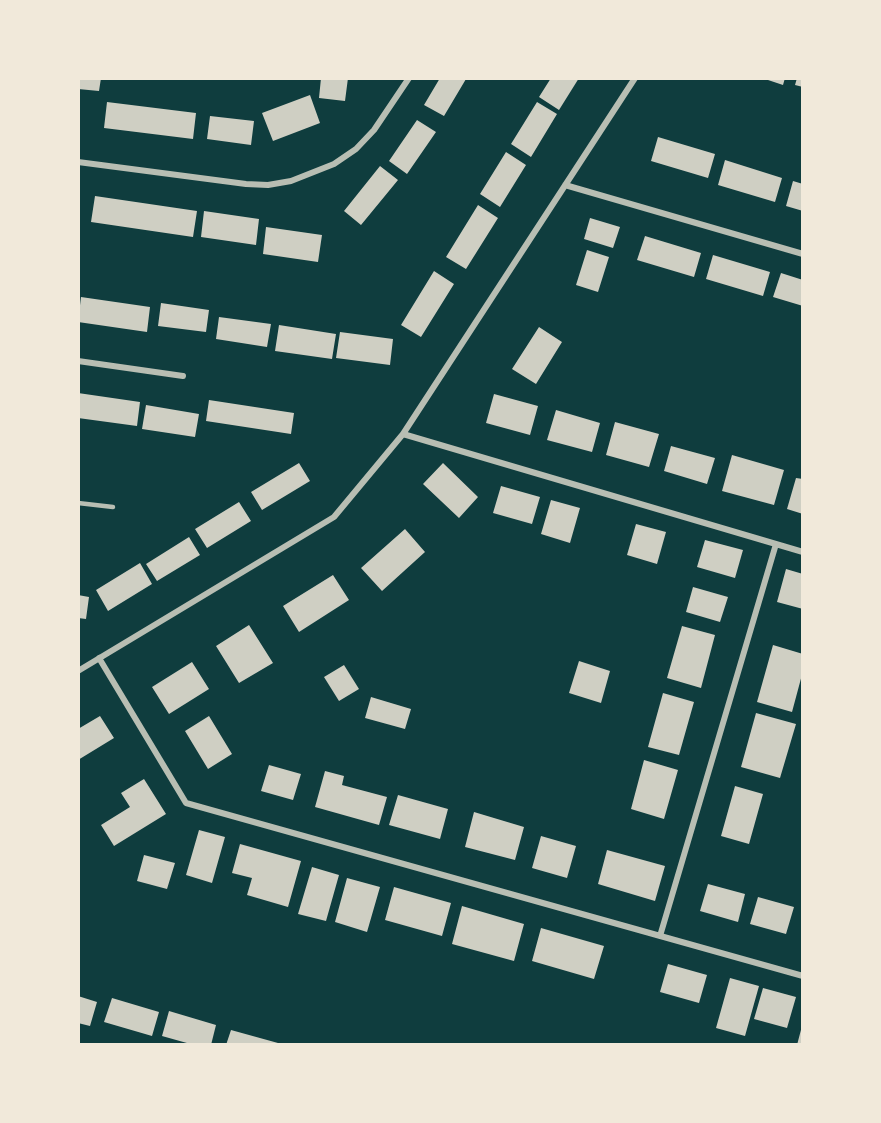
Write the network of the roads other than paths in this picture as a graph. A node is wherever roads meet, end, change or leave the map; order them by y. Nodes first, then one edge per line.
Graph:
1 (409, 78) edge
2 (635, 78) edge
3 (78, 162) edge
4 (565, 185) junction
5 (803, 254) edge
6 (78, 361) edge
7 (183, 376) dead end
8 (403, 434) junction
9 (78, 503) edge
10 (113, 507) dead end
11 (776, 544) junction
12 (803, 552) edge
13 (99, 658) junction
14 (78, 671) edge
15 (660, 936) junction
16 (803, 976) edge

1 - 3 street
2 - 4 street
4 - 5 street
4 - 8 street
6 - 7 street
8 - 11 street
8 - 13 street
9 - 10 lane
11 - 12 street
11 - 15 street
13 - 14 street
13 - 15 street
15 - 16 street

